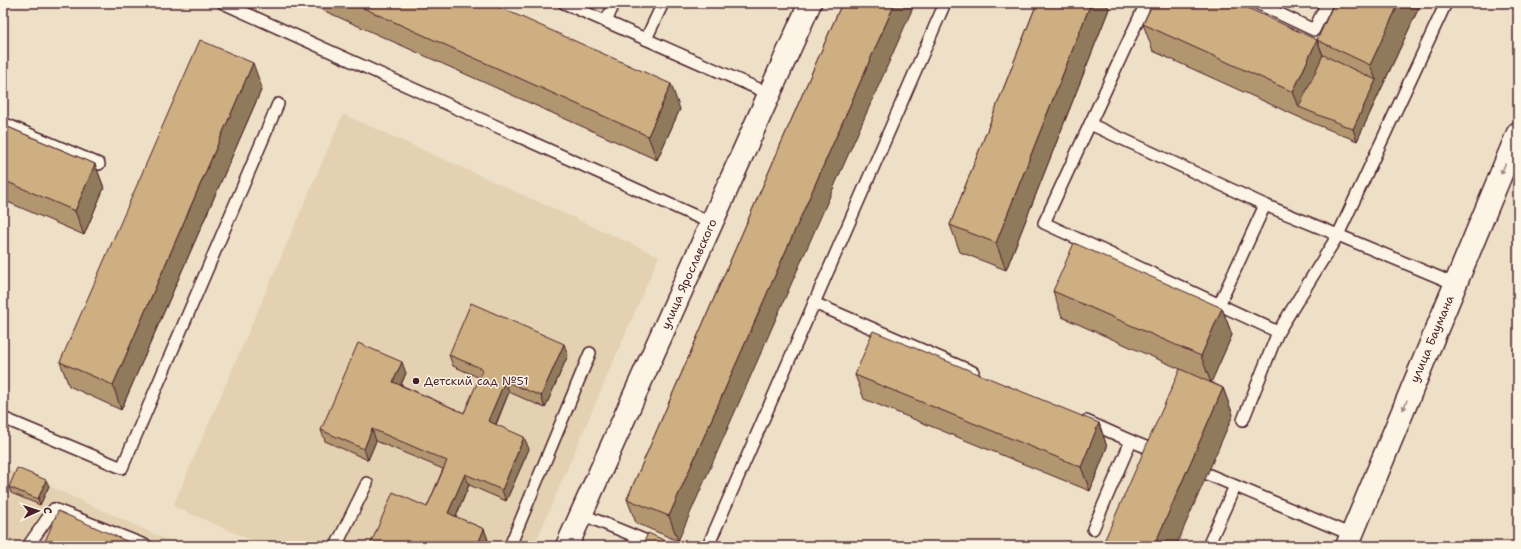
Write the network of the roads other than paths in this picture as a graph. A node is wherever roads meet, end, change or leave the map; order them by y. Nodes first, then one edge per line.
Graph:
1 (223, 3) edge
2 (564, 3) edge
3 (614, 3) edge
4 (663, 3) edge
5 (810, 3) edge
6 (946, 3) edge
7 (1146, 3) edge
8 (1257, 3) edge
9 (1327, 3) edge
10 (1446, 3) edge
11 (606, 22) junction
12 (646, 39) junction
13 (770, 94) junction
14 (278, 104) dead end
15 (3, 124) edge
16 (1090, 124) junction
17 (1518, 133) edge
18 (99, 164) dead end
19 (1265, 205) junction
20 (711, 224) junction
21 (1338, 236) junction
22 (1455, 284) junction
23 (814, 303) junction
24 (1219, 305) junction
25 (1278, 332) junction
26 (590, 353) dead end
27 (980, 375) edge
28 (1074, 416) edge
29 (3, 418) edge
30 (1243, 420) dead end
31 (1131, 441) junction
32 (1164, 455) edge
33 (1207, 474) dead end
34 (366, 482) dead end
35 (1235, 486) junction
36 (581, 514) junction
37 (1093, 529) dead end
38 (1349, 541) edge
39 (28, 546) edge
40 (147, 546) edge
41 (336, 546) edge
42 (510, 546) edge
43 (567, 546) edge
44 (659, 546) edge
45 (708, 546) edge
46 (1208, 546) edge

1 - 20 lane
2 - 11 lane
3 - 11 lane
4 - 12 lane
5 - 13 street, улица Ярославского
6 - 23 lane
7 - 16 lane
8 - 9 lane
10 - 21 lane
11 - 12 lane
12 - 13 lane
13 - 20 street, улица Ярославского
14 - 29 lane
15 - 18 lane
16 - 19 lane
16 - 24 lane
17 -> 22 street, улица Баумана
19 - 21 lane
19 - 24 lane
20 - 36 street, улица Ярославского
21 - 22 lane
21 - 25 lane
22 -> 38 street, улица Баумана
23 - 27 lane
23 - 45 lane
24 - 25 lane
25 - 30 lane
26 - 42 lane
28 - 31 lane
31 - 32 lane
31 - 37 lane
33 - 35 lane
34 - 41 lane
35 - 38 lane
35 - 46 lane
36 - 43 street, улица Ярославского
36 - 44 lane
39 - 40 lane

